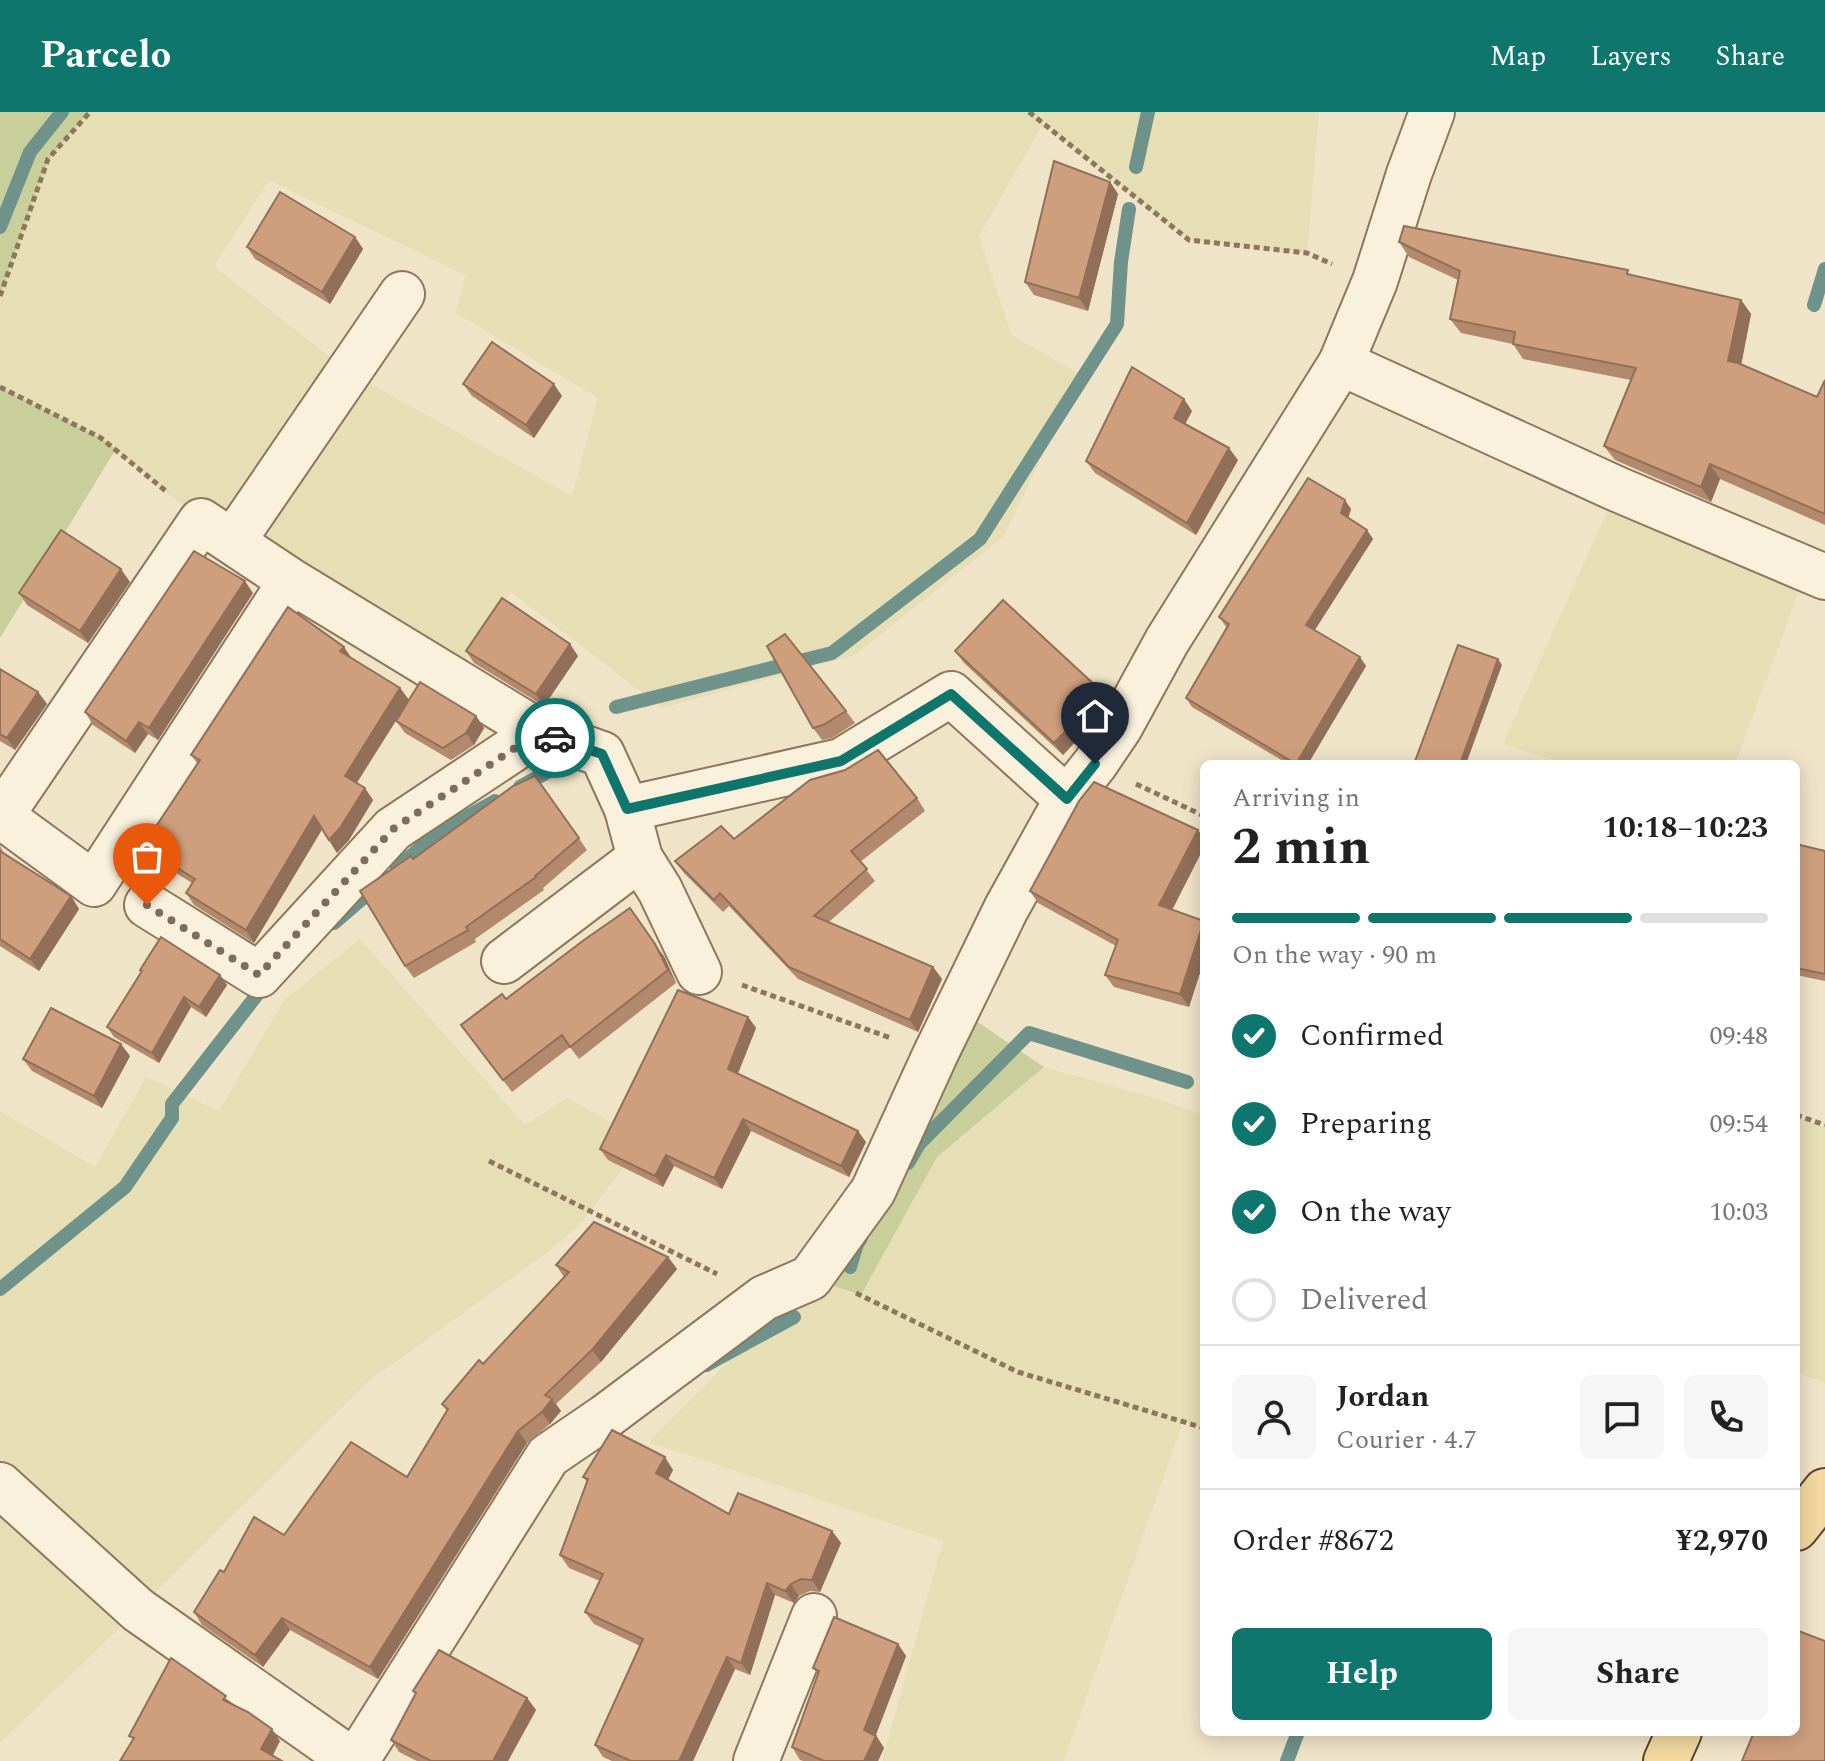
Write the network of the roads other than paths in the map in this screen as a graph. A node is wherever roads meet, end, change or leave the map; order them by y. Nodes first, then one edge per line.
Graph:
1 (1432, 112) edge
2 (402, 294) dead end
3 (1341, 363) junction
4 (217, 531) junction
5 (1825, 577) edge
6 (291, 581) junction
7 (539, 732) junction
8 (1067, 799) junction
9 (627, 809) junction
10 (640, 858) junction
11 (147, 905) dead end
12 (504, 961) dead end
13 (699, 972) road end
14 (0, 1485) edge
15 (1825, 1491) edge
16 (1800, 1523) edge
17 (814, 1616) dead end
18 (1677, 1736) edge
19 (355, 1761) edge
20 (756, 1761) edge
21 (1666, 1761) edge

1 - 3 street
2 - 4 street
3 - 5 street
3 - 8 street
4 - 6 street
4 - 6 street
6 - 7 street
7 - 9 street
7 - 11 street
8 - 9 street
8 - 19 street
9 - 10 street
10 - 12 street
10 - 13 street
14 - 19 street
15 - 16 main road
17 - 20 street
18 - 21 main road

